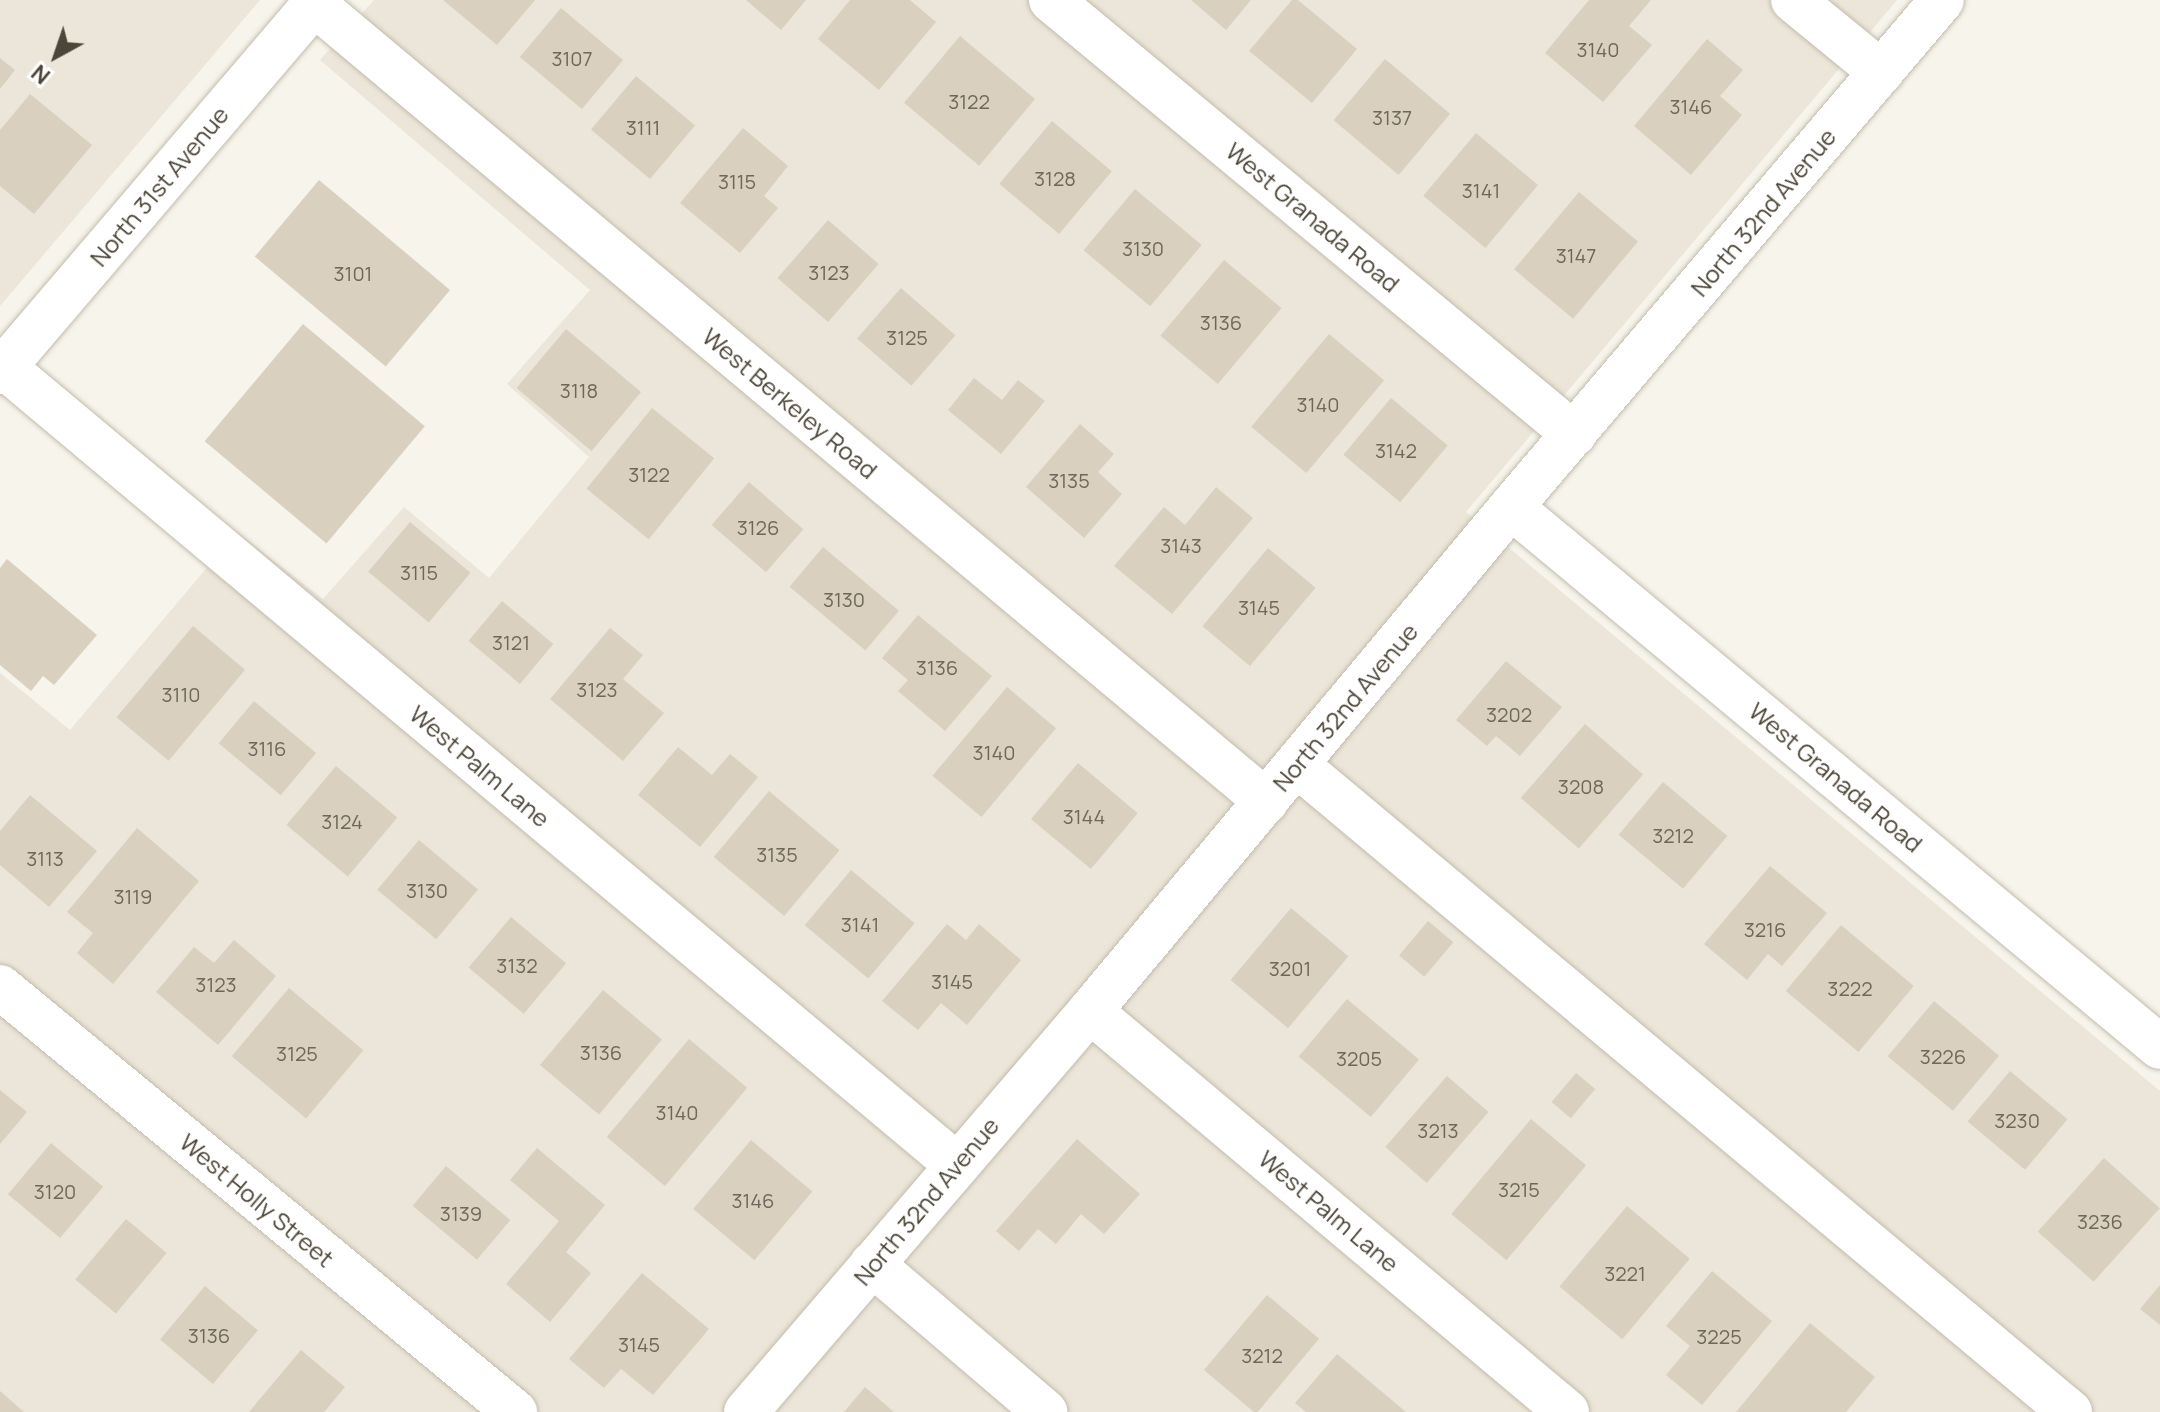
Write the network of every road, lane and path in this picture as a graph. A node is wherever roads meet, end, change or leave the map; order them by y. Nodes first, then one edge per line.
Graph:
1 (1051, 0) edge
2 (1793, 0) edge
3 (1942, 0) edge
4 (316, 2) edge
5 (1881, 72) junction
6 (7, 352) edge
7 (1574, 434) junction
8 (1511, 507) junction
9 (1297, 765) junction
10 (1266, 801) junction
11 (0, 987) edge
12 (1090, 1011) junction
13 (2160, 1047) edge
14 (956, 1164) junction
15 (872, 1264) junction
16 (515, 1412) edge
17 (746, 1412) edge
18 (1045, 1412) edge
19 (1567, 1412) edge
20 (2070, 1412) edge

1 - 7 street, West Granada Road
2 - 5 street
3 - 5 street, North 32nd Avenue
4 - 6 street, North 31st Avenue
4 - 10 street, West Berkeley Road
5 - 7 street, North 32nd Avenue
6 - 14 street, West Palm Lane
7 - 8 street, North 32nd Avenue
8 - 9 street, North 32nd Avenue
8 - 13 street, West Granada Road
9 - 10 street, North 32nd Avenue
9 - 20 street
10 - 12 street, North 32nd Avenue
11 - 16 street, West Holly Street
12 - 14 street, North 32nd Avenue
12 - 19 street, West Palm Lane
14 - 15 street, North 32nd Avenue
15 - 17 street, North 32nd Avenue
15 - 18 street

